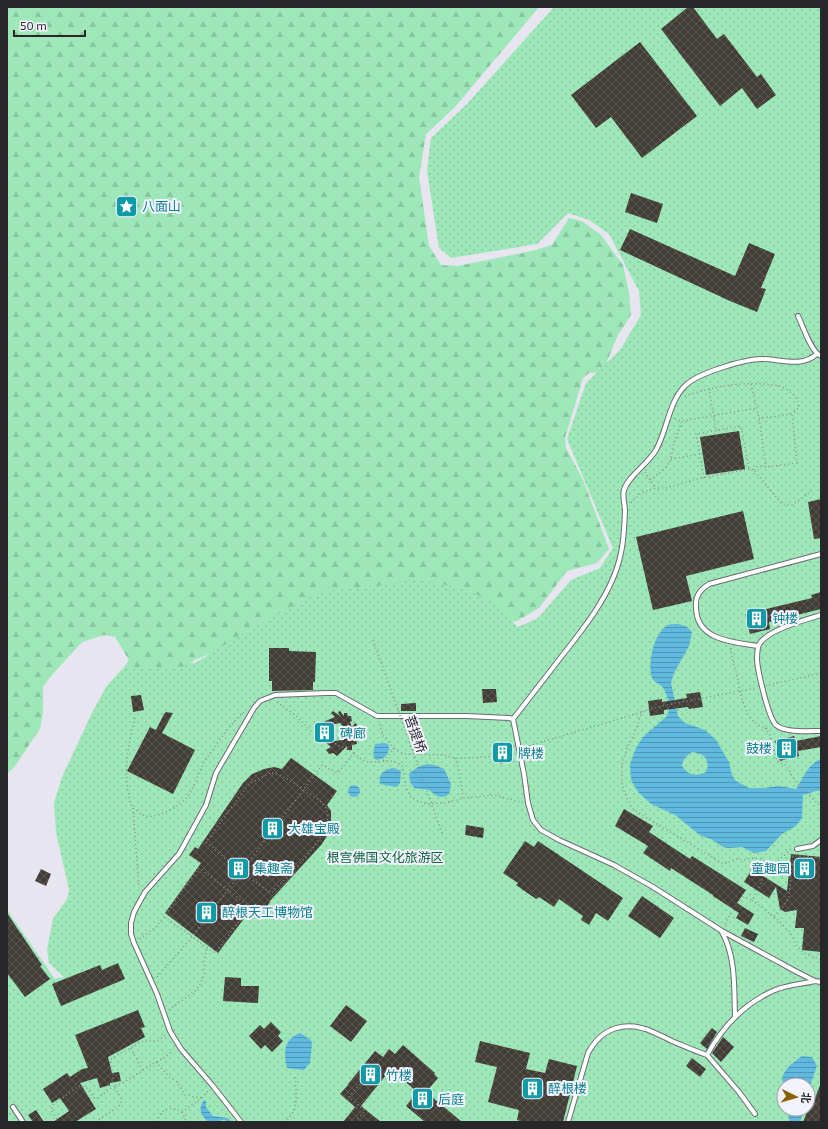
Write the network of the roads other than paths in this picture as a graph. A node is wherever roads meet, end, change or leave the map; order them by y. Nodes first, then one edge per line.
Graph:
1 (798, 316) dead end
2 (819, 355) edge
3 (821, 554) edge
4 (821, 614) edge
5 (758, 646) junction
6 (513, 719) junction
7 (821, 731) edge
8 (821, 840) edge
9 (797, 849) road end
10 (722, 931) junction
11 (815, 981) junction
12 (821, 982) edge
13 (735, 1016) junction
14 (707, 1055) junction
15 (14, 1107) dead end
16 (755, 1114) dead end
17 (23, 1122) edge
18 (242, 1122) edge
19 (568, 1122) edge

1 - 2 lane
2 - 6 lane
3 - 5 lane
4 - 5 lane
5 - 7 lane
6 - 10 lane
6 - 18 lane
8 - 9 lane
10 - 11 lane
10 - 13 lane
11 - 12 lane
11 - 13 lane
13 - 14 lane
14 - 16 lane
14 - 19 lane
15 - 17 lane

